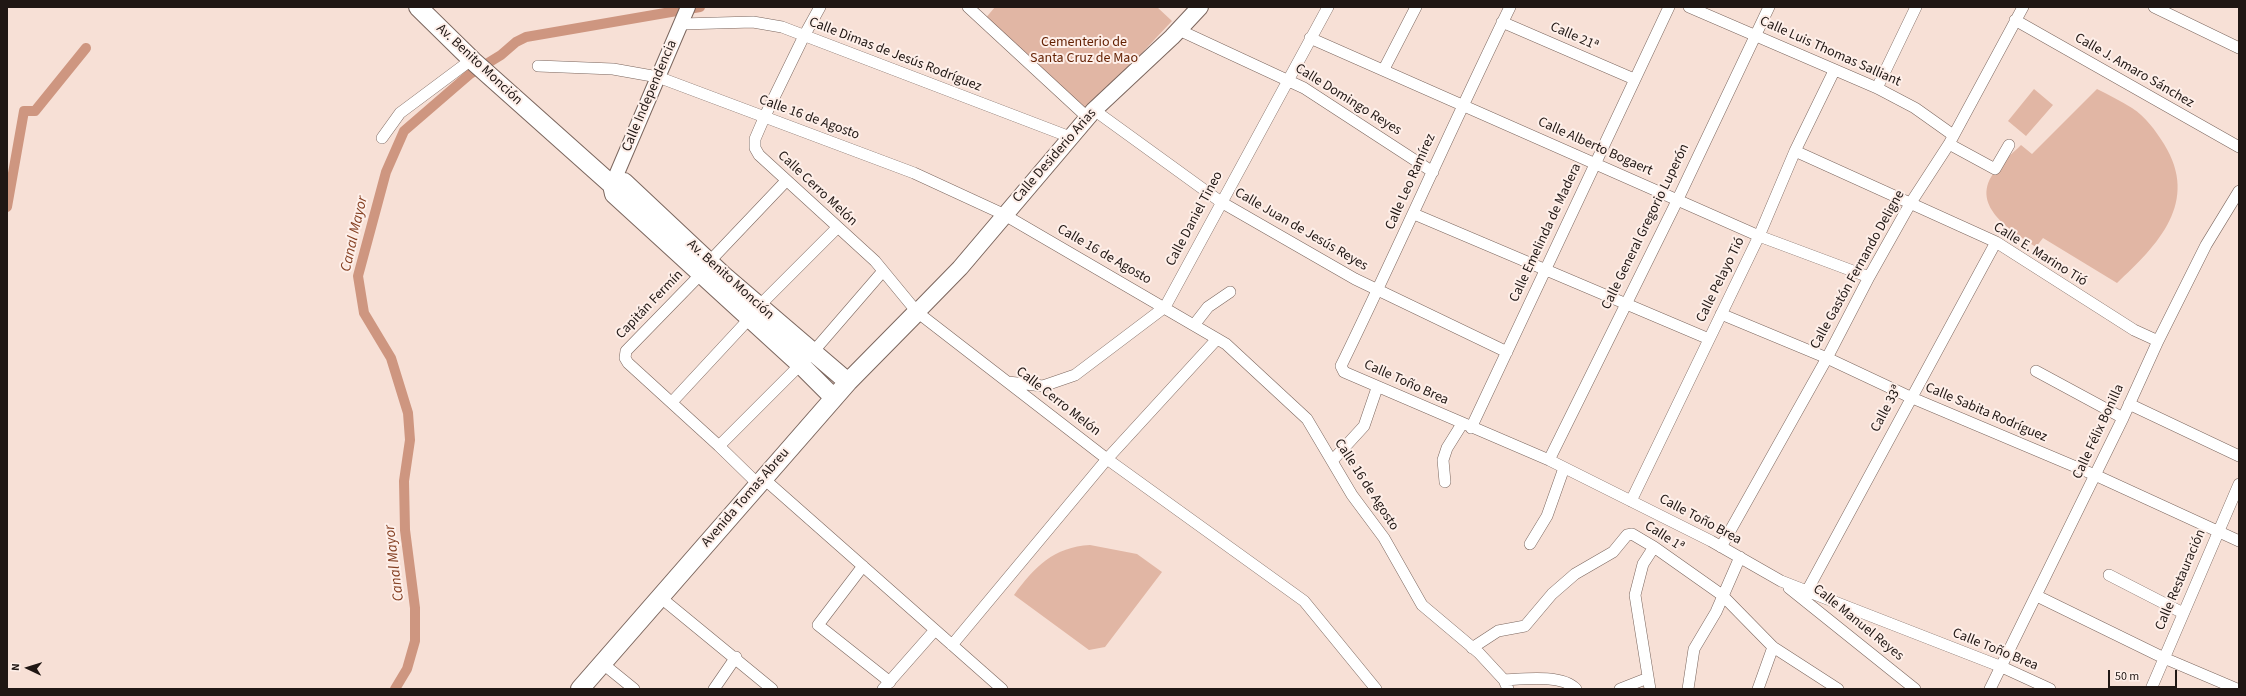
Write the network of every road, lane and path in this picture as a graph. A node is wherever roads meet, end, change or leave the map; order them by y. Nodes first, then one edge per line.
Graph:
1 (418, 7) edge
2 (820, 7) edge
3 (968, 7) edge
4 (1200, 7) edge
5 (1328, 7) edge
6 (1416, 7) edge
7 (1510, 7) edge
8 (1670, 7) edge
9 (1689, 7) edge
10 (1769, 7) edge
11 (2023, 7) edge
12 (2154, 7) edge
13 (1912, 8) edge
14 (684, 17) edge
15 (2015, 20) junction
16 (1502, 22) junction
17 (1179, 30) junction
18 (1754, 35) junction
19 (804, 36) junction
20 (1310, 38) junction
21 (2239, 48) edge
22 (472, 61) junction
23 (538, 66) dead end
24 (1384, 70) junction
25 (1834, 71) junction
26 (658, 77) junction
27 (1634, 79) junction
28 (1287, 80) junction
29 (1877, 88) junction
30 (1462, 104) junction
31 (1090, 113) junction
32 (764, 118) junction
33 (382, 138) dead end
34 (1070, 138) junction
35 (1951, 139) junction
36 (2009, 145) dead end
37 (2239, 147) edge
38 (1795, 151) junction
39 (1595, 162) junction
40 (1433, 172) junction
41 (786, 181) junction
42 (612, 185) junction
43 (2239, 191) edge
44 (1678, 201) junction
45 (1221, 202) junction
46 (1910, 204) junction
47 (1004, 214) junction
48 (1414, 214) junction
49 (836, 228) junction
50 (1759, 236) junction
51 (1996, 242) junction
52 (705, 269) junction
53 (883, 271) junction
54 (1546, 271) junction
55 (1869, 277) junction
56 (1378, 290) junction
57 (1230, 292) dead end
58 (1626, 303) junction
59 (1165, 307) junction
60 (918, 312) junction
61 (754, 313) junction
62 (1721, 314) junction
63 (1194, 325) junction
64 (1217, 339) junction
65 (1709, 339) junction
66 (2158, 341) junction
67 (1507, 352) junction
68 (807, 358) junction
69 (1827, 358) junction
70 (1341, 369) joint
71 (2036, 371) dead end
72 (848, 382) junction
73 (1007, 382) junction
74 (1377, 388) junction
75 (1910, 397) junction
76 (834, 398) junction
77 (672, 402) junction
78 (2129, 404) junction
79 (2123, 418) junction
80 (1466, 426) junction
81 (719, 446) junction
82 (2239, 456) edge
83 (1107, 459) junction
84 (1549, 460) junction
85 (1332, 462) junction
86 (1564, 468) junction
87 (2095, 475) junction
88 (760, 481) junction
89 (1445, 482) dead end
90 (2239, 484) edge
91 (1631, 501) junction
92 (2218, 532) junction
93 (2239, 541) edge
94 (1530, 544) dead end
95 (1654, 547) junction
96 (1721, 547) junction
97 (1740, 558) junction
98 (863, 566) junction
99 (2109, 575) dead end
100 (1781, 581) junction
101 (1807, 591) junction
102 (1722, 595) junction
103 (2037, 596) junction
104 (660, 597) junction
105 (2183, 613) junction
106 (935, 630) junction
107 (952, 645) junction
108 (1773, 647) junction
109 (1472, 648) junction
110 (736, 657) junction
111 (2164, 658) junction
112 (602, 664) junction
113 (2002, 667) junction
114 (1506, 684) edge
115 (886, 685) edge
116 (1650, 685) edge
117 (580, 689) edge
118 (634, 689) edge
119 (714, 689) edge
120 (772, 689) edge
121 (1002, 689) edge
122 (1376, 689) edge
123 (1576, 689) edge
124 (1620, 689) edge
125 (1688, 689) edge
126 (1758, 689) edge
127 (1838, 689) edge
128 (1915, 689) edge
129 (1990, 689) edge
130 (2050, 689) edge
131 (2151, 689) edge
132 (2237, 689) edge

1 - 22 main road, Av. Benito Monción
2 - 19 street
3 - 31 street, Calle Juan de Jesús Reyes
4 - 17 main road, Calle Desiderio Arias
5 - 20 street, Calle Daniel Tineo
6 - 24 street
7 - 16 street, Calle Leo Ramírez
8 - 27 street, Calle Emelinda de Madera
9 - 18 street, Calle Luis Thomas Salliant
10 - 18 street, Calle General Gregorio Luperón
11 - 15 street, Calle Gastón Fernando Deligne
12 - 21 street
13 - 29 street
14 - 19 street, Calle Dimas de Jesús Rodríguez
14 - 26 street, Calle Independencia
15 - 35 street, Calle Gastón Fernando Deligne
15 - 37 street, Calle J. Amaro Sánchez
16 - 27 street, Calle 21ª
16 - 30 street, Calle Leo Ramírez
17 - 28 street, Calle Domingo Reyes
17 - 31 main road, Calle Desiderio Arias
18 - 25 street, Calle Luis Thomas Salliant
18 - 44 street, Calle General Gregorio Luperón
19 - 32 street
19 - 34 street, Calle Dimas de Jesús Rodríguez
20 - 24 street, Calle Alberto Bogaert
20 - 28 street, Calle Daniel Tineo
22 - 33 street
22 - 42 main road, Av. Benito Monción
23 - 26 street, Calle 16 de Agosto
24 - 30 street, Calle Alberto Bogaert
25 - 29 street, Calle Luis Thomas Salliant
25 - 38 street, Calle Pelayo Tió
26 - 32 street, Calle 16 de Agosto
26 - 42 street, Calle Independencia
27 - 39 street, Calle Emelinda de Madera
28 - 40 street, Calle Domingo Reyes
28 - 45 street, Calle Daniel Tineo
29 - 35 street, Calle Luis Thomas Salliant
30 - 39 street, Calle Alberto Bogaert
30 - 40 street, Calle Leo Ramírez
31 - 34 main road, Calle Desiderio Arias
31 - 45 street, Calle Juan de Jesús Reyes
32 - 41 street, Calle Cerro Melón
32 - 47 street, Calle 16 de Agosto
34 - 47 main road, Calle Desiderio Arias
35 - 36 street, Calle Luis Thomas Salliant
35 - 46 street, Calle Gastón Fernando Deligne
38 - 46 street, Calle E. Marino Tió
38 - 50 street, Calle Pelayo Tió
39 - 44 street, Calle Alberto Bogaert
39 - 54 street, Calle Emelinda de Madera
40 - 48 street, Calle Leo Ramírez
41 - 49 street, Calle Cerro Melón
41 - 52 street, Capitán Fermín
42 - 52 main road, Av. Benito Monción
43 - 66 street, Calle Félix Bonilla
44 - 50 street, Calle Alberto Bogaert
44 - 58 street, Calle General Gregorio Luperón
45 - 56 street, Calle Juan de Jesús Reyes
45 - 59 street, Calle Daniel Tineo
46 - 51 street, Calle E. Marino Tió
46 - 55 street, Calle Gastón Fernando Deligne
47 - 59 street, Calle 16 de Agosto
47 - 60 main road, Calle Desiderio Arias
48 - 54 street
48 - 56 street, Calle Leo Ramírez
49 - 53 street, Calle Cerro Melón
49 - 61 street
50 - 55 street, Calle Alberto Bogaert
50 - 62 street, Calle Pelayo Tió
51 - 66 street, Calle E. Marino Tió
51 - 75 street, Calle 33ª
52 - 61 main road, Av. Benito Monción
52 - 77 street, Capitán Fermín
53 - 60 street, Calle Cerro Melón
53 - 68 street
54 - 58 street
54 - 67 street, Calle Emelinda de Madera
55 - 69 street, Calle Gastón Fernando Deligne
56 - 67 street, Calle Juan de Jesús Reyes
56 - 70 street, Calle Leo Ramírez
57 - 63 street
58 - 65 street
58 - 84 street, Calle General Gregorio Luperón
59 - 63 street, Calle 16 de Agosto
59 - 73 street, Calle Daniel Tineo
60 - 72 main road, Avenida Tomas Abreu
60 - 73 street, Calle Cerro Melón
61 - 68 main road, Av. Benito Monción
61 - 77 street
62 - 65 street, Calle Pelayo Tió
62 - 69 street, Calle Sabita Rodríguez
63 - 64 street, Calle 16 de Agosto
64 - 83 street
64 - 85 street, Calle 16 de Agosto
65 - 91 street, Calle Pelayo Tió
66 - 78 street, Calle Félix Bonilla
67 - 80 street, Calle Emelinda de Madera
68 - 72 main road, Av. Benito Monción
68 - 76 main road, Av. Benito Monción
68 - 81 street
69 - 75 street, Calle Sabita Rodríguez
69 - 96 street, Calle Gastón Fernando Deligne
70 - 74 street, Calle Toño Brea
71 - 79 street
72 - 76 main road, Avenida Tomas Abreu
73 - 83 street, Calle Cerro Melón
74 - 80 street, Calle Toño Brea
74 - 85 street
75 - 87 street, Calle Sabita Rodríguez
75 - 101 street, Calle 33ª
76 - 88 main road, Avenida Tomas Abreu
77 - 81 street
78 - 79 street, Calle Félix Bonilla
78 - 82 street
79 - 87 street, Calle Félix Bonilla
80 - 84 street, Calle Toño Brea
80 - 89 street, Calle Emelinda de Madera
81 - 88 street
83 - 107 street
83 - 122 street, Calle Cerro Melón
84 - 86 street, Calle Toño Brea
85 - 109 street, Calle 16 de Agosto
86 - 91 street, Calle Toño Brea
86 - 94 street
87 - 92 street, Calle Sabita Rodríguez
87 - 103 street, Calle Félix Bonilla
88 - 98 street
88 - 104 main road, Avenida Tomas Abreu
90 - 92 street, Calle Restauración
91 - 96 street, Calle Toño Brea
92 - 93 street, Calle Sabita Rodríguez
92 - 105 street, Calle Restauración
95 - 102 street, Calle 1ª
95 - 109 street, Calle 1ª
95 - 116 street
96 - 97 street, Calle Toño Brea
97 - 100 street, Calle Toño Brea
97 - 102 street
98 - 106 street
98 - 115 street
99 - 105 street
100 - 101 street, Calle Toño Brea
100 - 128 street, Calle Manuel Reyes
101 - 113 street, Calle Toño Brea
102 - 108 street, Calle 1ª
102 - 125 street
103 - 111 street
103 - 113 street, Calle Félix Bonilla
104 - 110 street
104 - 112 main road, Avenida Tomas Abreu
105 - 111 street, Calle Restauración
106 - 107 street
106 - 115 street
107 - 121 street
108 - 126 street
108 - 127 street, Calle 1ª
109 - 114 street, Calle 16 de Agosto
110 - 119 street
110 - 120 street
111 - 131 street, Calle Restauración
111 - 132 street
112 - 117 main road, Avenida Tomas Abreu
112 - 118 street
113 - 129 street, Calle Félix Bonilla
113 - 130 street, Calle Toño Brea
114 - 123 street
116 - 124 street

